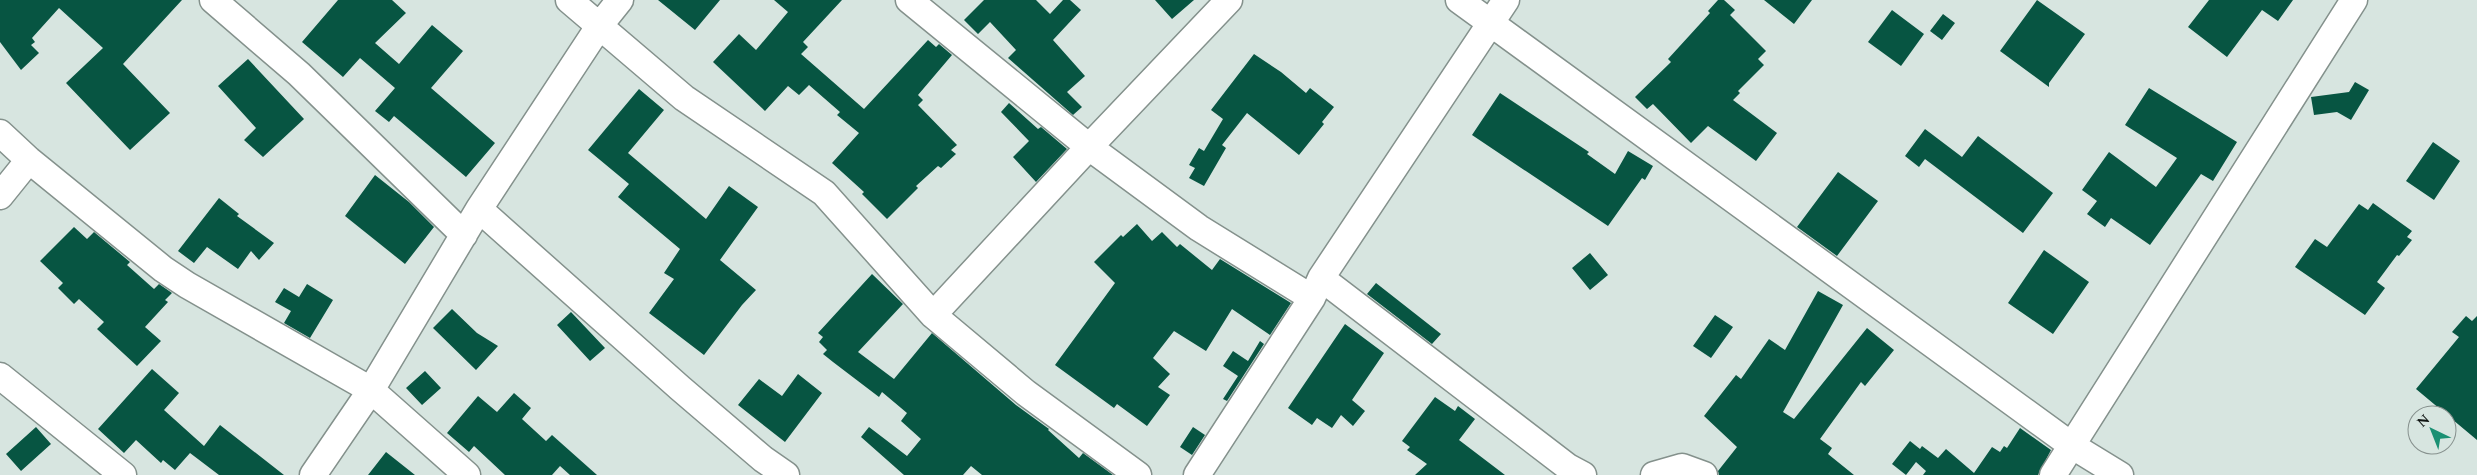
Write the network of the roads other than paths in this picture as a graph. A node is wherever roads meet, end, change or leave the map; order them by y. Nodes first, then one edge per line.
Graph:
1 (213, 0) edge
2 (569, 0) edge
3 (620, 0) edge
4 (909, 0) edge
5 (1229, 0) edge
6 (1459, 0) edge
7 (1506, 0) edge
8 (2354, 0) edge
9 (1491, 21) junction
10 (600, 25) junction
11 (0, 133) edge
12 (1089, 147) junction
13 (29, 160) junction
14 (0, 196) edge
15 (479, 209) junction
16 (464, 235) junction
17 (1317, 288) junction
18 (933, 316) junction
19 (0, 376) edge
20 (371, 390) junction
21 (2071, 446) junction
22 (758, 467) edge
23 (123, 475) edge
24 (312, 475) edge
25 (467, 475) edge
26 (786, 475) edge
27 (1138, 475) edge
28 (1197, 475) edge
29 (1583, 475) edge
30 (1654, 475) edge
31 (1704, 475) edge
32 (2053, 475) edge
33 (2120, 475) edge

1 - 16 street
2 - 10 street
3 - 10 street
4 - 12 street
5 - 12 street
6 - 9 street
7 - 9 street
8 - 21 street
9 - 17 street
9 - 21 street
10 - 15 street
10 - 18 street
11 - 13 street
12 - 17 street
12 - 18 street
13 - 14 street
13 - 20 street
15 - 16 street
15 - 22 street
16 - 20 street
17 - 28 street
17 - 29 street
18 - 27 street
19 - 23 street
20 - 24 street
20 - 25 street
21 - 32 street
21 - 33 street
22 - 26 street
30 - 31 street

